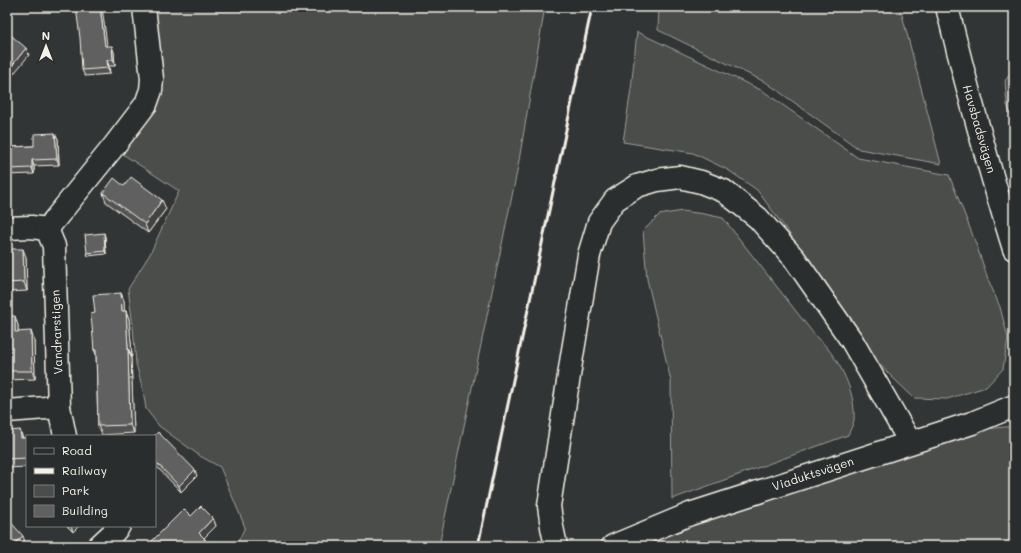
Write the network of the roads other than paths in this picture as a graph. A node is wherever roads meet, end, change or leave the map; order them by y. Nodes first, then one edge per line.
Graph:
1 (144, 7) edge
2 (947, 7) edge
3 (7, 228) edge
4 (47, 230) junction
5 (1014, 249) edge
6 (1014, 406) edge
7 (59, 407) junction
8 (7, 411) edge
9 (65, 435) edge
10 (910, 442) junction
11 (118, 527) edge
12 (625, 544) edge
13 (99, 546) edge
14 (556, 546) edge

1 - 4 street
2 - 5 street, Havsbadsvägen
3 - 4 street
4 - 7 street, Vandrarstigen
6 - 10 street, Viaduktsvägen
7 - 8 street
7 - 9 street, Vandrarstigen
10 - 12 street, Viaduktsvägen
10 - 14 street
11 - 13 street

